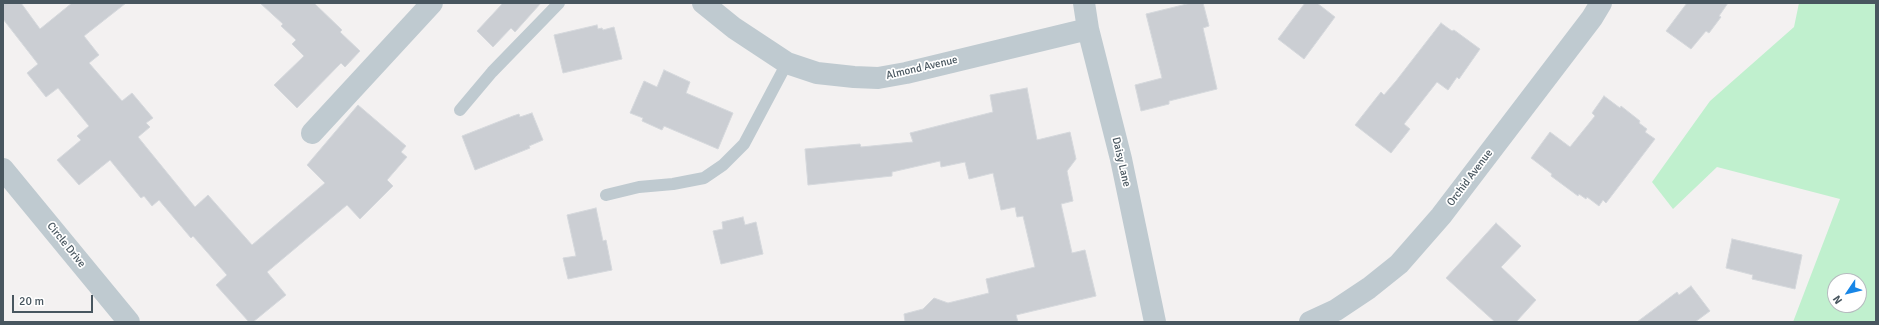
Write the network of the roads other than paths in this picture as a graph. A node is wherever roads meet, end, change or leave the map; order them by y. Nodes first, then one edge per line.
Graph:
1 (432, 3) edge
2 (559, 3) edge
3 (703, 3) edge
4 (1084, 3) edge
5 (1601, 3) edge
6 (1088, 29) junction
7 (787, 63) junction
8 (460, 110) dead end
9 (312, 133) dead end
10 (3, 169) edge
11 (606, 195) dead end
12 (129, 322) edge
13 (1155, 322) edge
14 (1310, 322) edge

1 - 9 street
2 - 8 lane
3 - 7 street, Almond Avenue
4 - 6 street, Daisy Lane
5 - 14 street, Orchid Avenue
6 - 7 street, Almond Avenue
6 - 13 street, Daisy Lane
7 - 11 lane
10 - 12 street, Circle Drive

